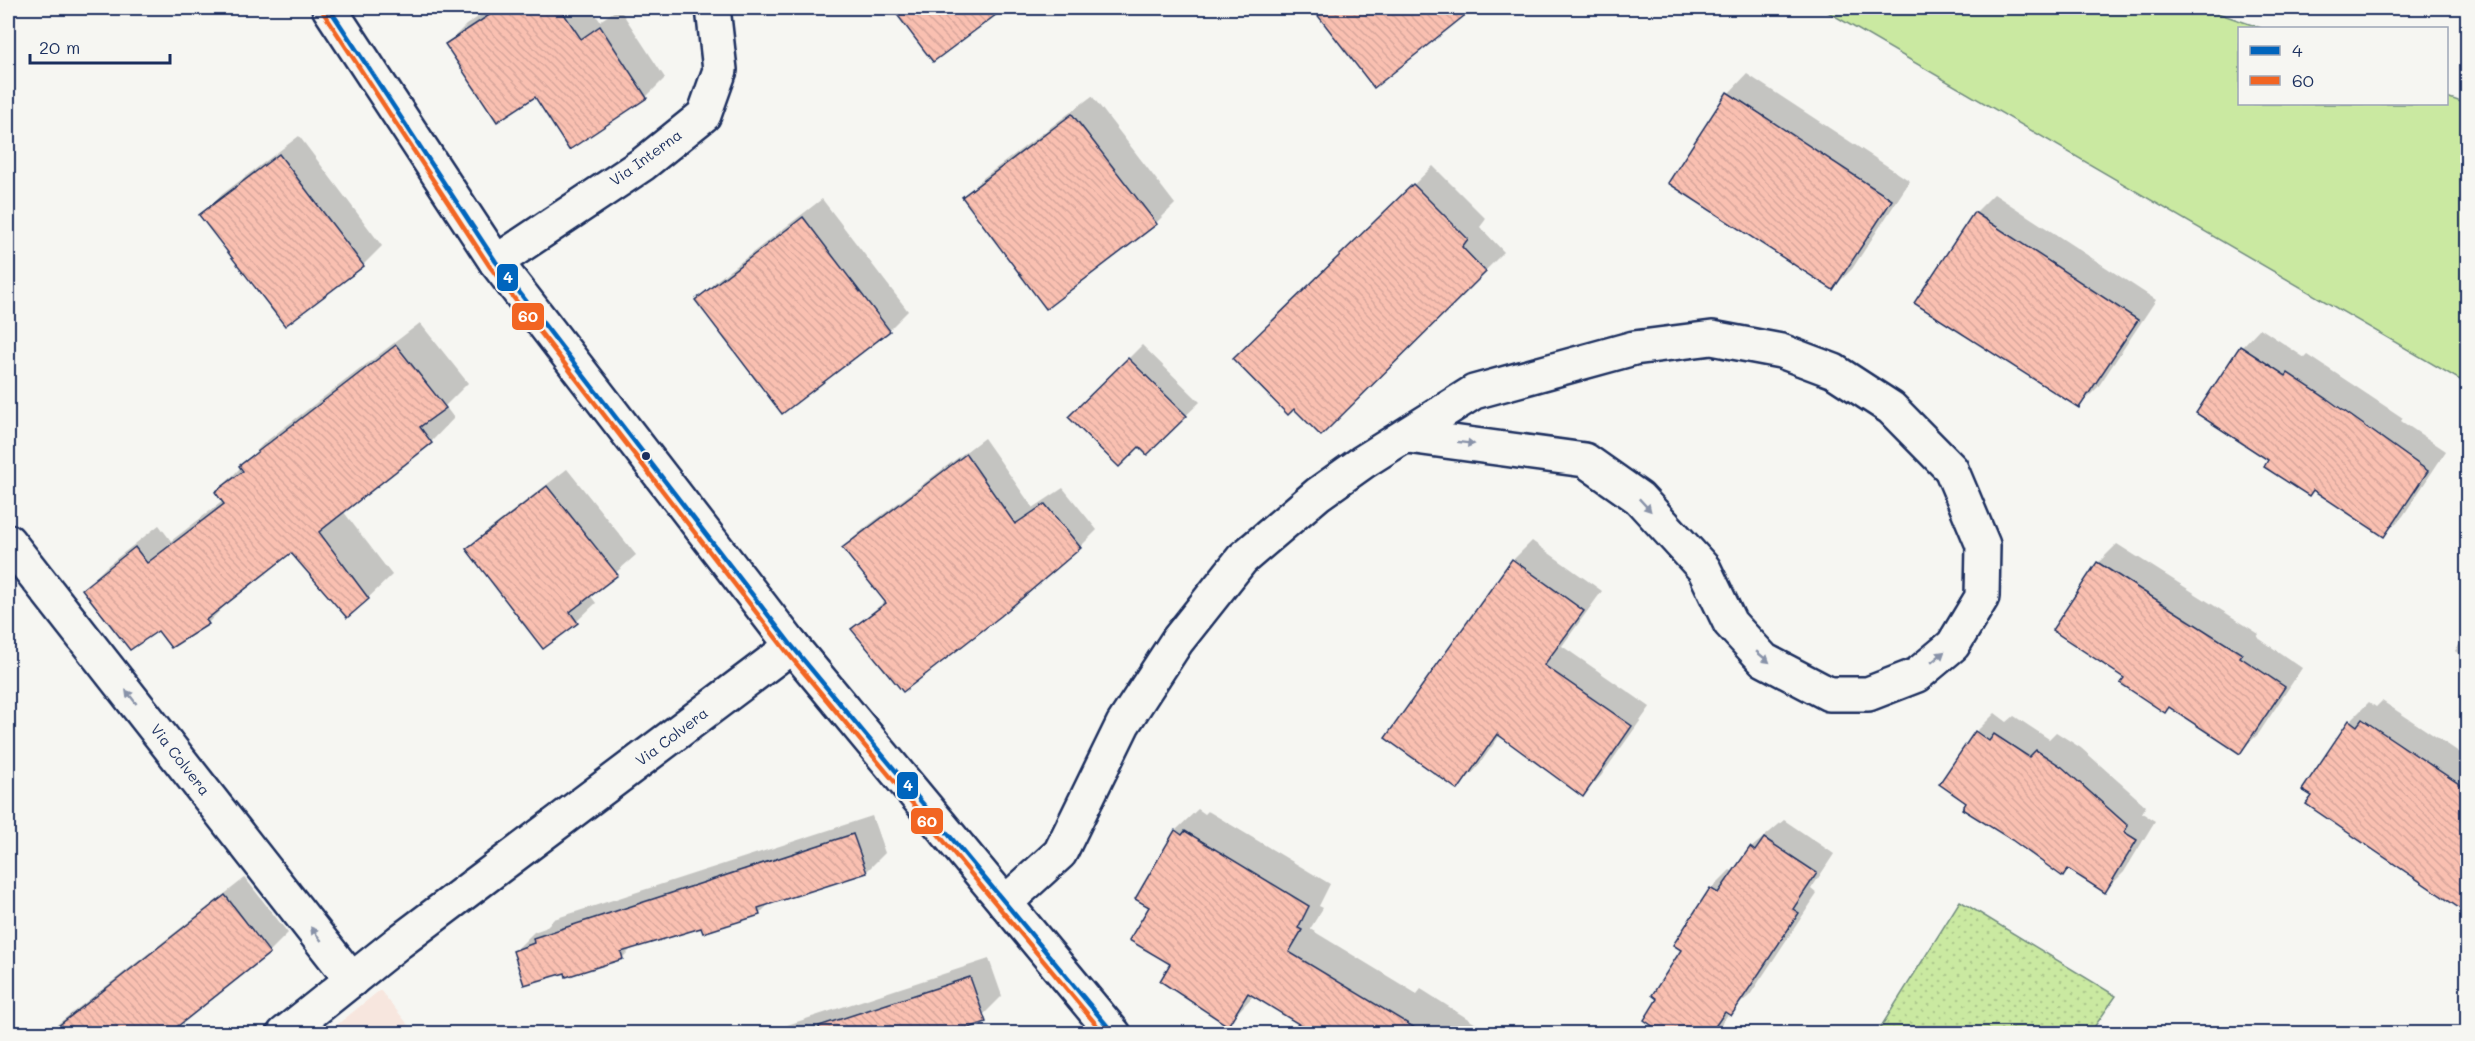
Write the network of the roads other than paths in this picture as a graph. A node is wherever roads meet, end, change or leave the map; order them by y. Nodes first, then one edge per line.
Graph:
1 (329, 8) edge
2 (714, 8) edge
3 (496, 262) junction
4 (1408, 436) junction
5 (8, 541) edge
6 (792, 646) junction
7 (1005, 903) junction
8 (352, 980) junction
9 (284, 1034) edge
10 (1114, 1034) edge

1 - 3 street
2 - 3 street, Via Interna
3 - 6 street
4 -> 4 street
4 - 7 street
8 -> 5 street, Via Colvera
6 - 7 street
6 - 8 street, Via Colvera
7 - 10 street
8 - 9 street, Via Colvera

